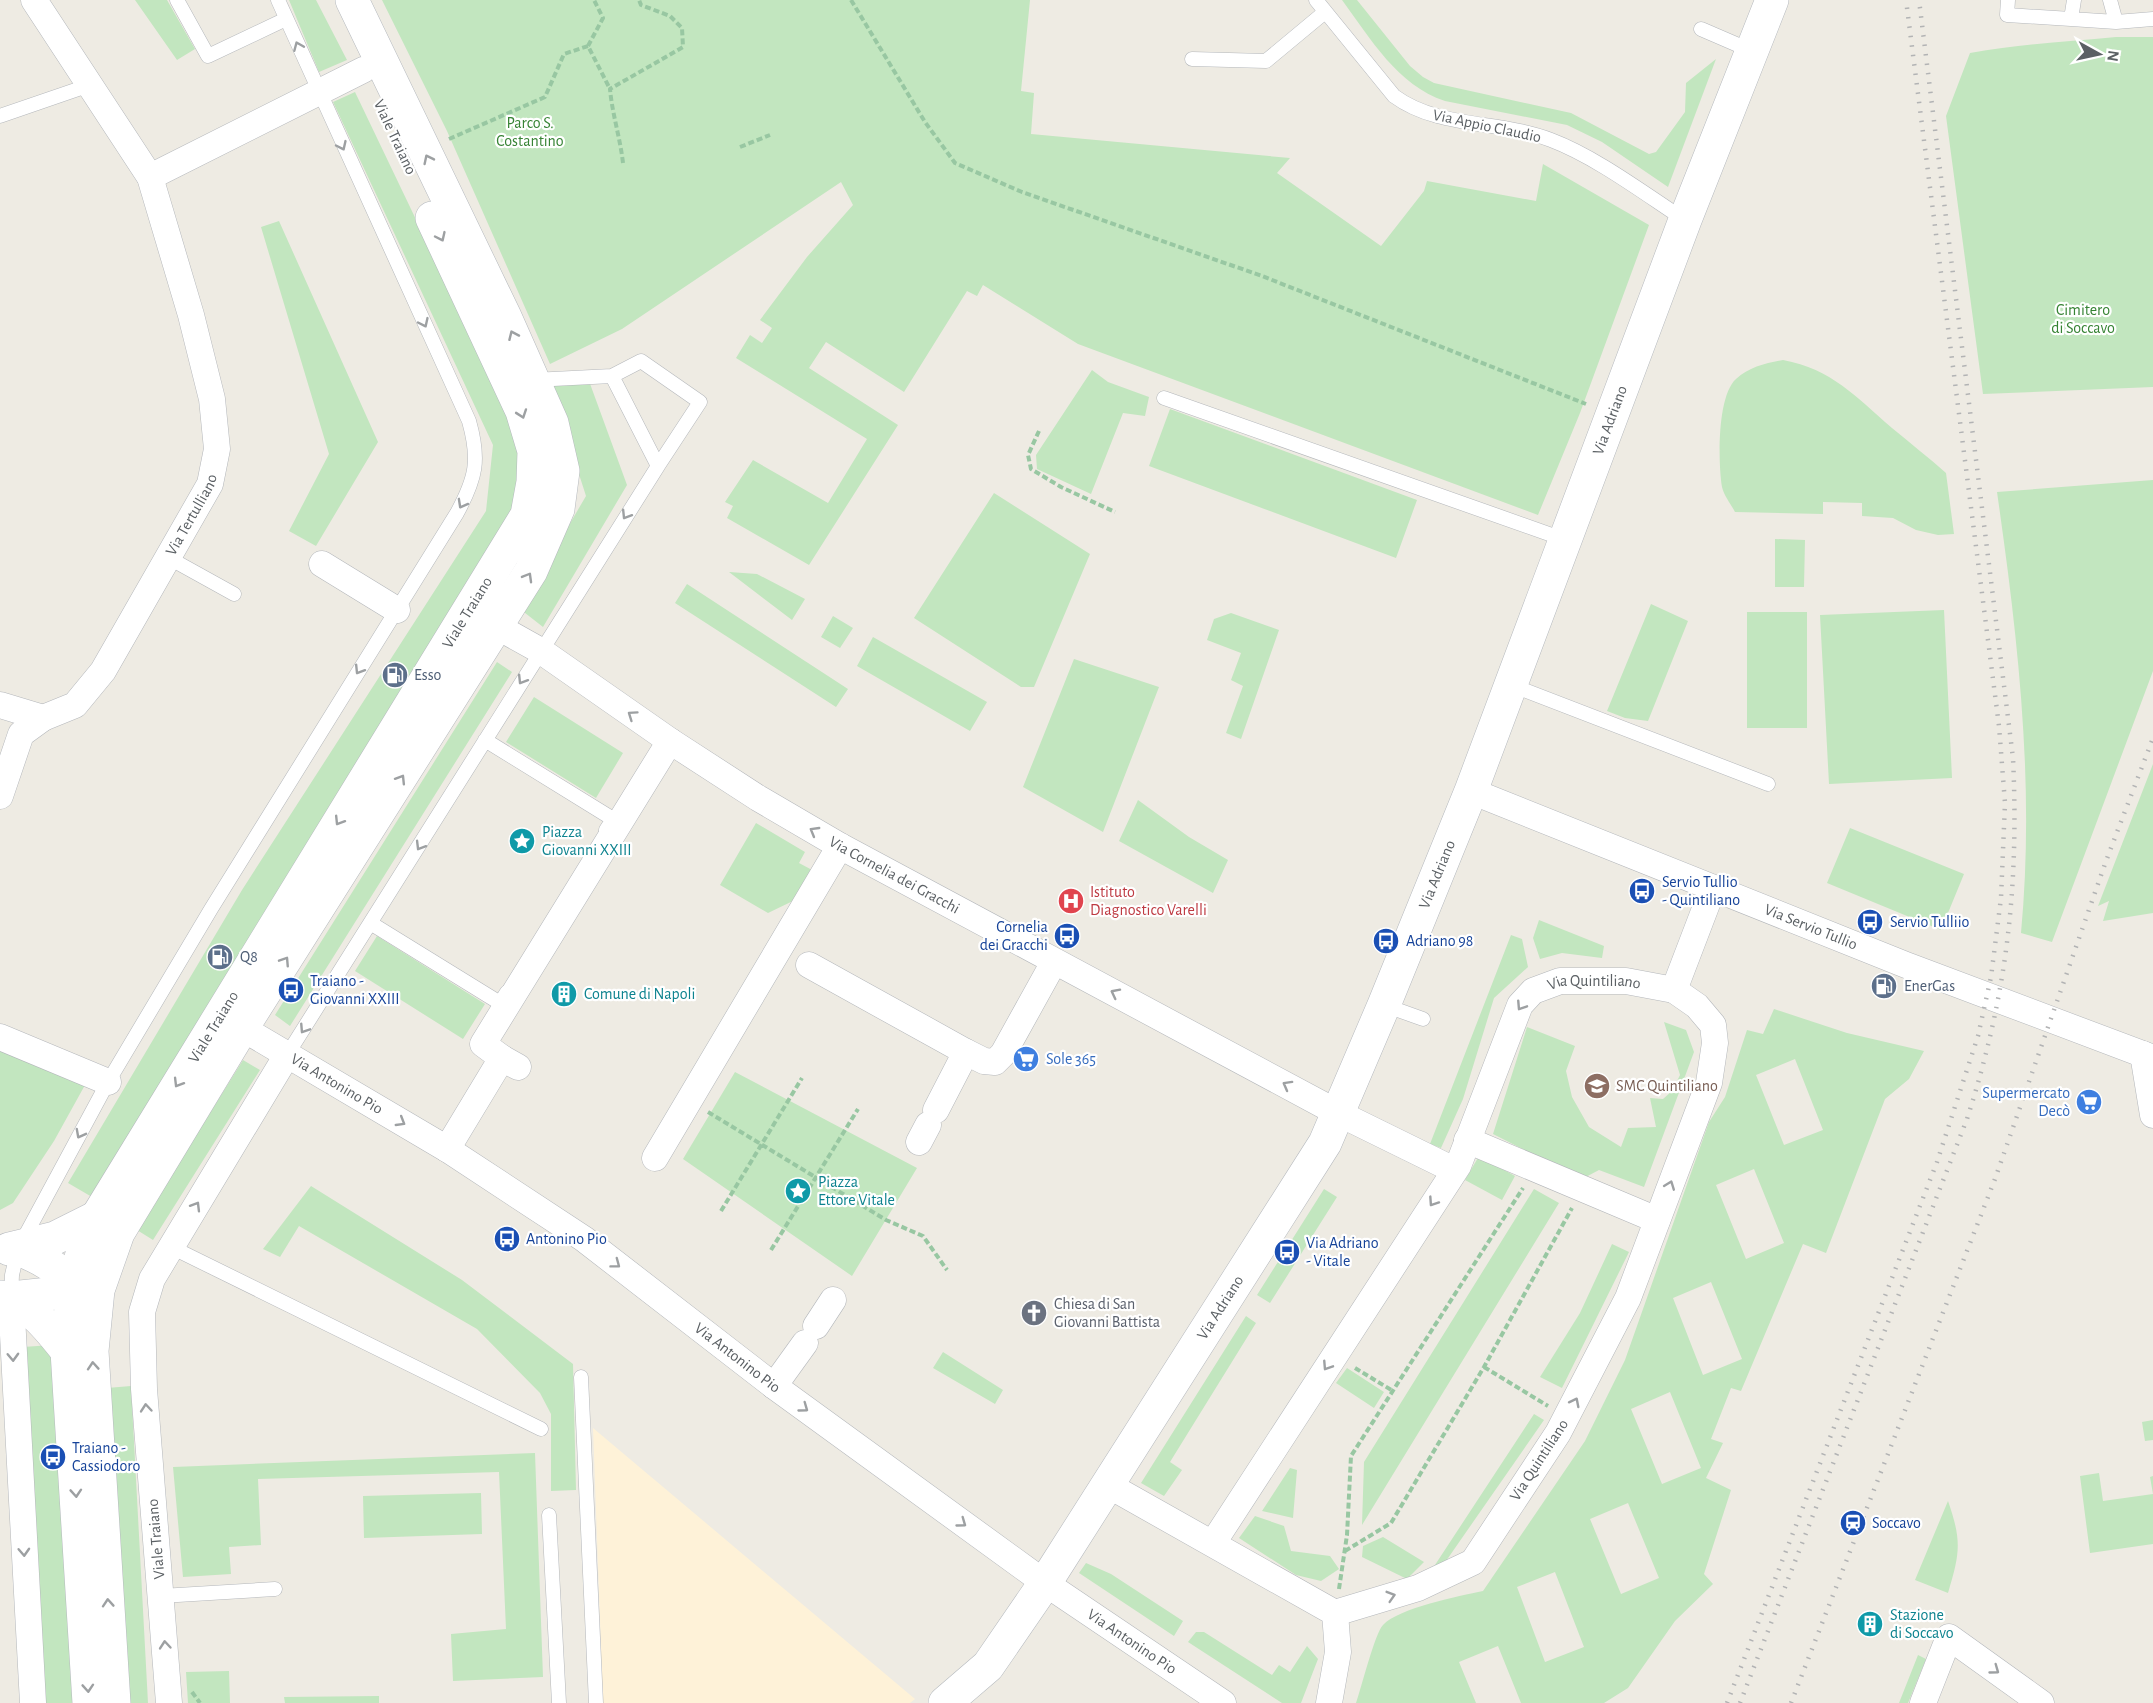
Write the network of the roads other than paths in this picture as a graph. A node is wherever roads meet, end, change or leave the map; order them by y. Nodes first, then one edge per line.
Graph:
1 (33, 0) edge
2 (177, 0) edge
3 (278, 0) edge
4 (329, 0) edge
5 (352, 0) edge
6 (1316, 0) edge
7 (1772, 0) edge
8 (2008, 0) edge
9 (2074, 0) edge
10 (2110, 0) edge
11 (1325, 12) junction
12 (286, 19) junction
13 (2072, 19) junction
14 (2153, 19) edge
15 (2116, 22) junction
16 (1701, 28) dead end
17 (1753, 51) junction
18 (1192, 58) dead end
19 (372, 66) junction
20 (90, 85) junction
21 (318, 93) junction
22 (0, 116) edge
23 (150, 177) junction
24 (1685, 220) junction
25 (612, 376) junction
26 (533, 380) junction
27 (1164, 398) dead end
28 (658, 466) junction
29 (1566, 540) junction
30 (169, 558) junction
31 (322, 564) dead end
32 (234, 594) dead end
33 (397, 610) junction
34 (469, 611) junction
35 (498, 627) junction
36 (541, 651) junction
37 (1511, 685) junction
38 (0, 705) edge
39 (43, 718) junction
40 (485, 740) junction
41 (670, 741) junction
42 (1768, 784) dead end
43 (1471, 792) junction
44 (0, 796) edge
45 (840, 846) junction
46 (1713, 888) junction
47 (372, 924) junction
48 (1054, 962) junction
49 (809, 965) dead end
50 (1674, 990) junction
51 (1384, 1005) junction
52 (1423, 1019) dead end
53 (231, 1021) junction
54 (0, 1037) edge
55 (966, 1052) junction
56 (287, 1055) junction
57 (2148, 1056) edge
58 (108, 1082) junction
59 (1338, 1113) junction
60 (2153, 1115) edge
61 (928, 1126) dead end
62 (1467, 1140) junction
63 (447, 1149) junction
64 (655, 1158) dead end
65 (1454, 1170) junction
66 (97, 1217) junction
67 (1657, 1220) junction
68 (171, 1247) junction
69 (9, 1249) edge
70 (106, 1262) junction
71 (73, 1285) junction
72 (6, 1298) edge
73 (833, 1300) dead end
74 (93, 1320) junction
75 (67, 1351) junction
76 (581, 1377) dead end
77 (774, 1386) junction
78 (541, 1429) dead end
79 (1108, 1485) junction
80 (549, 1515) dead end
81 (1213, 1543) junction
82 (1045, 1583) junction
83 (275, 1589) dead end
84 (161, 1596) junction
85 (1335, 1613) junction
86 (33, 1703) edge
87 (89, 1703) edge
88 (114, 1703) edge
89 (169, 1703) edge
90 (559, 1703) edge
91 (596, 1703) edge
92 (945, 1703) edge
93 (1222, 1703) edge
94 (1329, 1703) edge
95 (1923, 1703) edge
96 (2041, 1703) edge

1 - 20 street, Via Tertulliano
2 - 12 lane
3 - 12 lane
4 - 19 main road, Viale Traiano
5 - 19 main road, Viale Traiano
6 - 11 lane, Via Appio Claudio
7 - 17 main road, Via Adriano
8 - 13 lane
9 - 13 lane
10 - 15 lane
11 - 18 lane
11 - 24 lane, Via Appio Claudio
21 -> 12 lane
13 - 15 lane
14 - 15 lane
16 - 17 lane
17 - 24 main road, Via Adriano
19 - 21 street
26 -> 19 main road, Viale Traiano
19 -> 34 main road, Viale Traiano
20 - 22 lane
20 - 23 street, Via Tertulliano
21 - 23 street
21 -> 33 lane
23 - 30 street, Via Tertulliano
24 - 29 main road, Via Adriano
25 - 26 lane
25 - 28 lane
25 - 28 lane
35 -> 26 main road, Viale Traiano
27 - 29 lane
28 -> 36 lane
29 - 37 main road, Via Adriano
30 - 32 lane
30 - 39 street, Via Tertulliano
31 - 33 street
33 -> 58 lane
34 - 35 main road
34 -> 53 main road, Viale Traiano
35 - 36 street, Via Cornelia dei Gracchi
53 -> 35 main road, Viale Traiano
36 -> 40 lane
41 -> 36 street, Via Cornelia dei Gracchi
37 - 42 lane
37 - 43 main road, Via Adriano
38 - 39 street
39 - 44 street, Via Tertulliano
40 -> 47 lane
40 - 47 lane
45 -> 41 street, Via Cornelia dei Gracchi
41 - 63 street
43 - 46 street, Via Servio Tullio
43 - 51 main road, Via Adriano
45 - 48 street, Via Cornelia dei Gracchi
45 - 64 street
46 - 50 street
46 - 57 street, Via Servio Tullio
47 -> 56 lane
48 - 55 street
59 -> 48 street, Via Cornelia dei Gracchi
49 - 55 street
50 -> 62 street, Via Quintiliano
67 -> 50 street, Via Quintiliano
51 - 52 lane
51 - 59 main road, Via Adriano
53 - 56 street, Via Antonino Pio
53 -> 66 main road, Viale Traiano
53 - 70 main road, Viale Traiano
54 - 58 street
55 - 61 street
56 -> 63 street, Via Antonino Pio
68 -> 56 street, Viale Traiano
57 - 60 street
58 -> 69 lane
59 - 65 street, Via Cornelia dei Gracchi
59 - 79 main road, Via Adriano
62 - 65 street, Via Quintiliano
62 - 67 street
63 -> 77 street, Via Antonino Pio
65 -> 81 street, Via Quintiliano
66 - 69 main road
66 - 71 main road, Viale Traiano
85 -> 67 street, Via Quintiliano
68 - 78 lane
84 -> 68 street, Viale Traiano
69 - 71 main road
69 - 72 lane
70 - 71 main road
70 - 74 main road
71 - 72 main road
71 - 74 main road
71 - 75 main road, Viale Traiano
72 - 75 main road
72 -> 86 street
73 - 77 street
88 -> 74 main road
75 -> 87 main road
76 - 91 lane
77 -> 82 street, Via Antonino Pio
79 - 81 street
79 - 82 main road, Via Adriano
80 - 90 lane
81 - 85 street
82 - 92 main road, Via Adriano
82 - 93 street, Via Antonino Pio
83 - 84 lane
89 -> 84 street, Viale Traiano
85 - 94 street
95 -> 96 street

